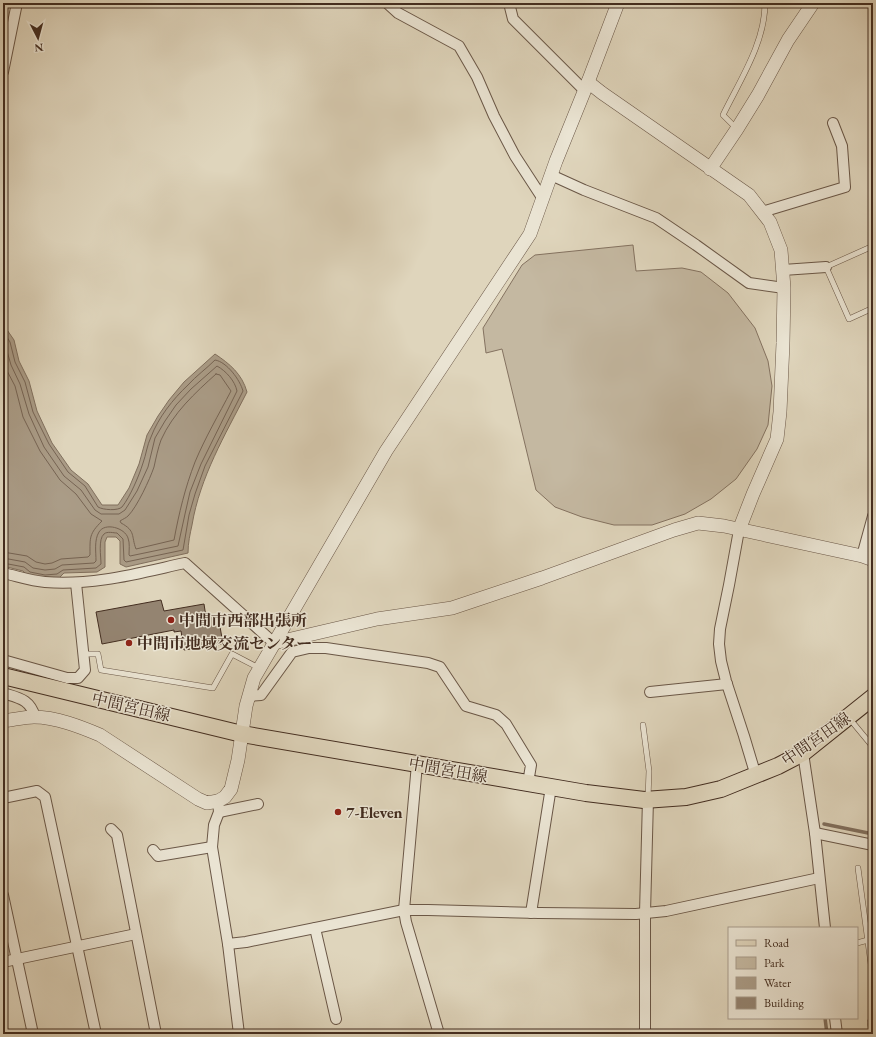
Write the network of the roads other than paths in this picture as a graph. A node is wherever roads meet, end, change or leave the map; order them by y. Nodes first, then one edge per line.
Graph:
1 (17, 3) edge
2 (387, 3) edge
3 (509, 3) edge
4 (618, 3) edge
5 (765, 3) edge
6 (813, 3) edge
7 (3, 72) edge
8 (586, 86) junction
9 (833, 123) dead end
10 (737, 129) junction
11 (710, 169) junction
12 (551, 175) junction
13 (542, 199) junction
14 (762, 212) junction
15 (873, 246) edge
16 (826, 267) junction
17 (783, 270) junction
18 (784, 288) junction
19 (873, 308) edge
20 (873, 516) edge
21 (739, 530) junction
22 (867, 558) edge
23 (3, 573) edge
24 (76, 583) junction
25 (274, 643) junction
26 (84, 654) junction
27 (3, 660) edge
28 (260, 668) junction
29 (3, 676) edge
30 (727, 684) junction
31 (650, 692) dead end
32 (3, 693) edge
33 (249, 696) junction
34 (873, 697) edge
35 (34, 717) junction
36 (848, 717) junction
37 (3, 721) edge
38 (643, 725) dead end
39 (242, 734) junction
40 (873, 747) edge
41 (803, 753) junction
42 (417, 764) junction
43 (756, 776) junction
44 (528, 783) junction
45 (551, 787) junction
46 (3, 798) edge
47 (648, 799) junction
48 (258, 804) dead end
49 (219, 806) junction
50 (111, 830) dead end
51 (815, 833) junction
52 (212, 846) junction
53 (873, 846) edge
54 (153, 850) dead end
55 (858, 868) dead end
56 (819, 878) junction
57 (3, 895) edge
58 (404, 910) junction
59 (531, 913) junction
60 (645, 913) junction
61 (825, 927) edge
62 (315, 928) junction
63 (136, 934) junction
64 (868, 940) junction
65 (858, 943) edge
66 (228, 944) junction
67 (873, 944) edge
68 (77, 946) junction
69 (17, 959) junction
70 (3, 962) edge
71 (873, 979) edge
72 (873, 1016) edge
73 (336, 1019) dead end
74 (835, 1019) edge
75 (33, 1034) edge
76 (96, 1034) edge
77 (156, 1034) edge
78 (240, 1034) edge
79 (439, 1034) edge
80 (645, 1034) edge
81 (837, 1034) edge
82 (872, 1034) edge

1 - 7 street
2 - 13 street
3 - 8 street
4 - 8 street
5 - 10 lane
6 - 10 street
8 - 11 street
8 - 12 street
9 - 14 street
10 - 11 street
11 - 14 street
12 - 13 street
12 - 18 street
13 - 25 street
14 - 17 street
15 - 16 lane
16 - 17 street
16 - 19 lane
17 - 18 street
18 - 21 street
20 - 22 street
21 - 22 street
21 - 25 street
21 - 30 street
23 - 24 street
24 - 25 street
24 - 26 street
25 - 28 street
26 - 27 street
26 - 28 lane
28 - 33 street
29 - 39 main road, 中間宮田線
30 - 31 street
30 - 43 street
32 - 35 street
33 - 39 street
33 - 44 street
34 - 36 main road, 中間宮田線
35 - 37 street
35 - 49 street
36 - 40 lane
36 - 41 main road, 中間宮田線
38 - 47 lane
39 - 42 main road, 中間宮田線
39 - 49 street
41 - 43 main road, 中間宮田線
41 - 51 street
42 - 44 main road, 中間宮田線
42 - 58 street
43 - 47 main road, 中間宮田線
44 - 45 main road, 中間宮田線
45 - 47 main road, 中間宮田線
45 - 59 street
46 - 68 street
47 - 60 street
48 - 49 street
49 - 52 street
50 - 63 street
51 - 53 street
51 - 56 street
52 - 54 street
52 - 66 street
55 - 64 lane
56 - 60 street
56 - 61 street
57 - 69 street
58 - 59 street
58 - 62 street
58 - 79 street
59 - 60 street
60 - 80 street
62 - 66 street
62 - 73 street
63 - 68 street
63 - 77 street
64 - 65 lane
64 - 67 lane
64 - 71 lane
66 - 78 street
68 - 69 street
68 - 76 street
69 - 70 street
69 - 75 street
72 - 82 lane
74 - 81 street

